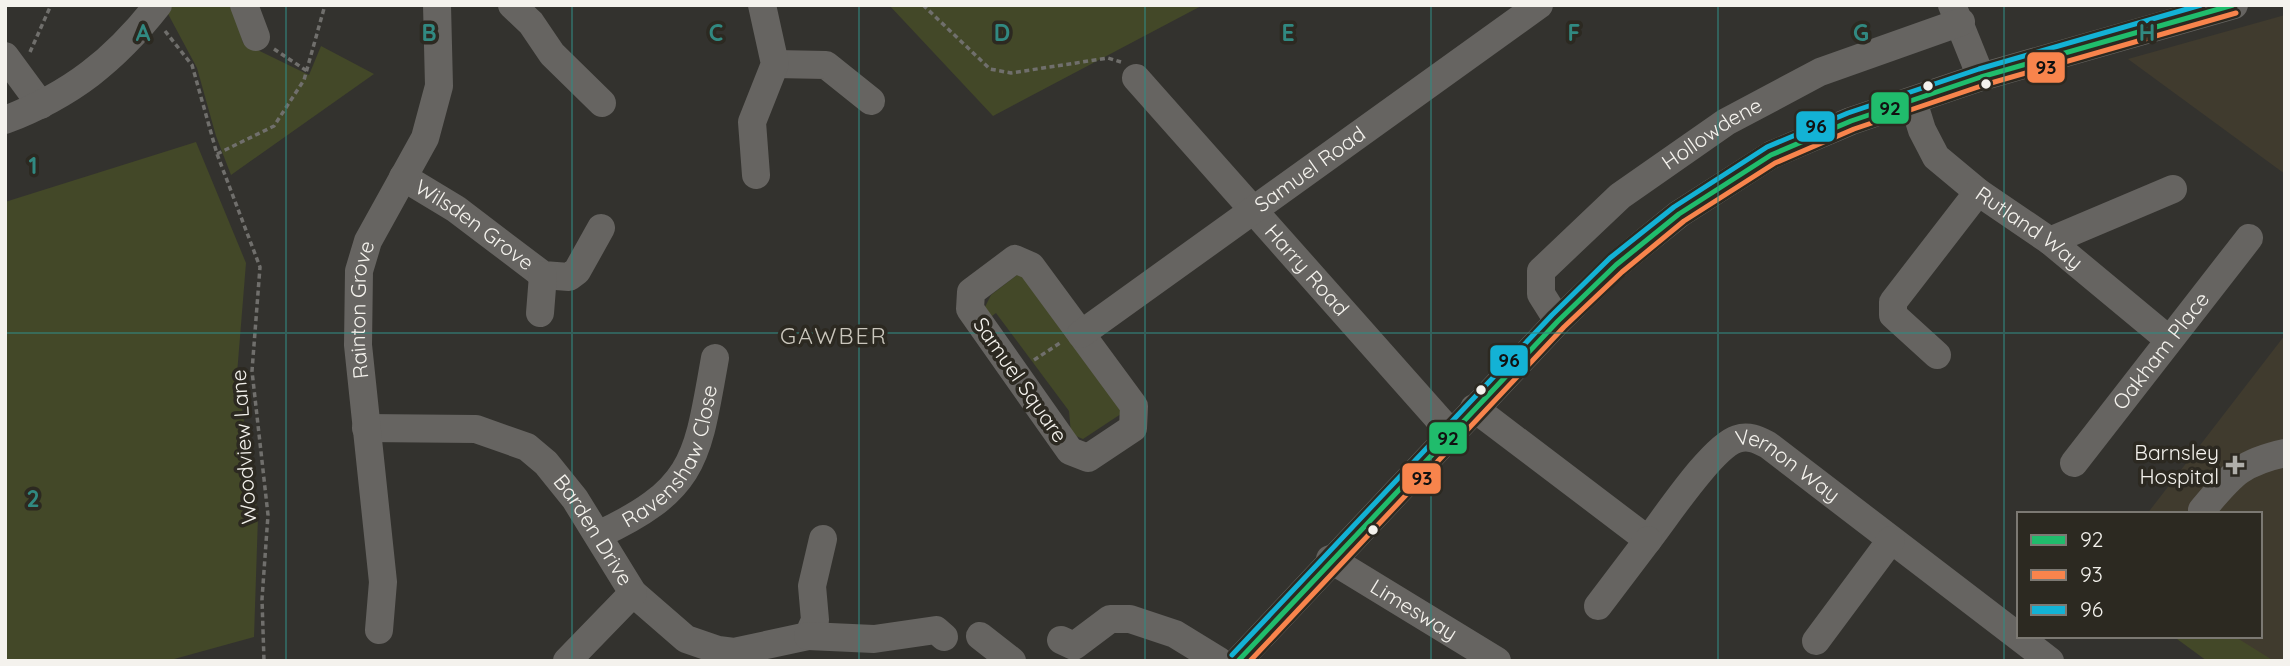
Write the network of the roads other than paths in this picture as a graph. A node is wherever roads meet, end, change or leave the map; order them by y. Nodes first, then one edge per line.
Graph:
1 (244, 5) edge
2 (437, 5) edge
3 (512, 5) edge
4 (762, 5) edge
5 (1539, 5) edge
6 (2219, 7) edge
7 (155, 9) edge
8 (1957, 14) edge
9 (256, 37) road end
10 (5, 56) edge
11 (775, 64) junction
12 (1981, 77) junction
13 (1136, 78) road end
14 (871, 101) dead end
15 (1913, 101) junction
16 (602, 103) dead end
17 (41, 105) junction
18 (5, 120) edge
19 (756, 175) dead end
20 (403, 177) junction
21 (2173, 189) dead end
22 (1978, 192) junction
23 (1251, 211) junction
24 (601, 228) dead end
25 (2249, 238) dead end
26 (2050, 241) junction
27 (556, 276) junction
28 (540, 313) dead end
29 (1558, 321) junction
30 (1079, 332) junction
31 (2168, 339) junction
32 (1937, 355) dead end
33 (715, 358) dead end
34 (1474, 408) junction
35 (366, 428) junction
36 (1451, 433) junction
37 (2285, 453) edge
38 (2074, 463) dead end
39 (2202, 510) dead end
40 (598, 535) junction
41 (823, 539) dead end
42 (1647, 540) junction
43 (1891, 540) junction
44 (1330, 559) junction
45 (632, 593) junction
46 (1598, 606) dead end
47 (379, 630) dead end
48 (808, 636) junction
49 (980, 636) dead end
50 (944, 638) dead end
51 (1061, 640) dead end
52 (1816, 641) dead end
53 (2039, 658) edge
54 (567, 661) edge
55 (1012, 661) edge
56 (1219, 661) edge
57 (1238, 661) edge
58 (1497, 661) edge

1 - 9 street
2 - 20 street, Rainton Grove
3 - 16 street
4 - 11 street
5 - 23 street, Samuel Road
6 - 12 street
7 - 17 street
8 - 12 street
8 - 29 street, Hollowdene
10 - 17 street
11 - 14 street
11 - 19 street
12 - 15 street
13 - 23 street, Harry Road
15 - 22 street, Rutland Way
15 - 29 street
17 - 18 street
20 - 27 street, Wilsden Grove
20 - 35 street, Rainton Grove
21 - 26 street
22 - 26 street, Rutland Way
22 - 32 street
23 - 30 street, Samuel Road
23 - 36 street, Harry Road
24 - 27 street
25 - 31 street, Oakham Place
26 - 31 street, Rutland Way
27 - 28 street, Wilsden Grove
29 - 34 street
30 - 30 street, Samuel Square
31 - 38 street, Oakham Place
33 - 40 street, Ravenshaw Close
34 - 36 street
34 - 42 street
35 - 40 street, Barden Drive
35 - 47 street, Rainton Grove
36 - 44 street
37 - 39 street
40 - 45 street, Barden Drive
41 - 48 street
42 - 43 street, Vernon Way
42 - 46 street
43 - 52 street
43 - 53 street, Vernon Way
44 - 57 street
44 - 58 street, Limesway
45 - 48 street, Barden Drive
45 - 54 street
48 - 50 street, Barden Drive
49 - 55 street
51 - 56 street

